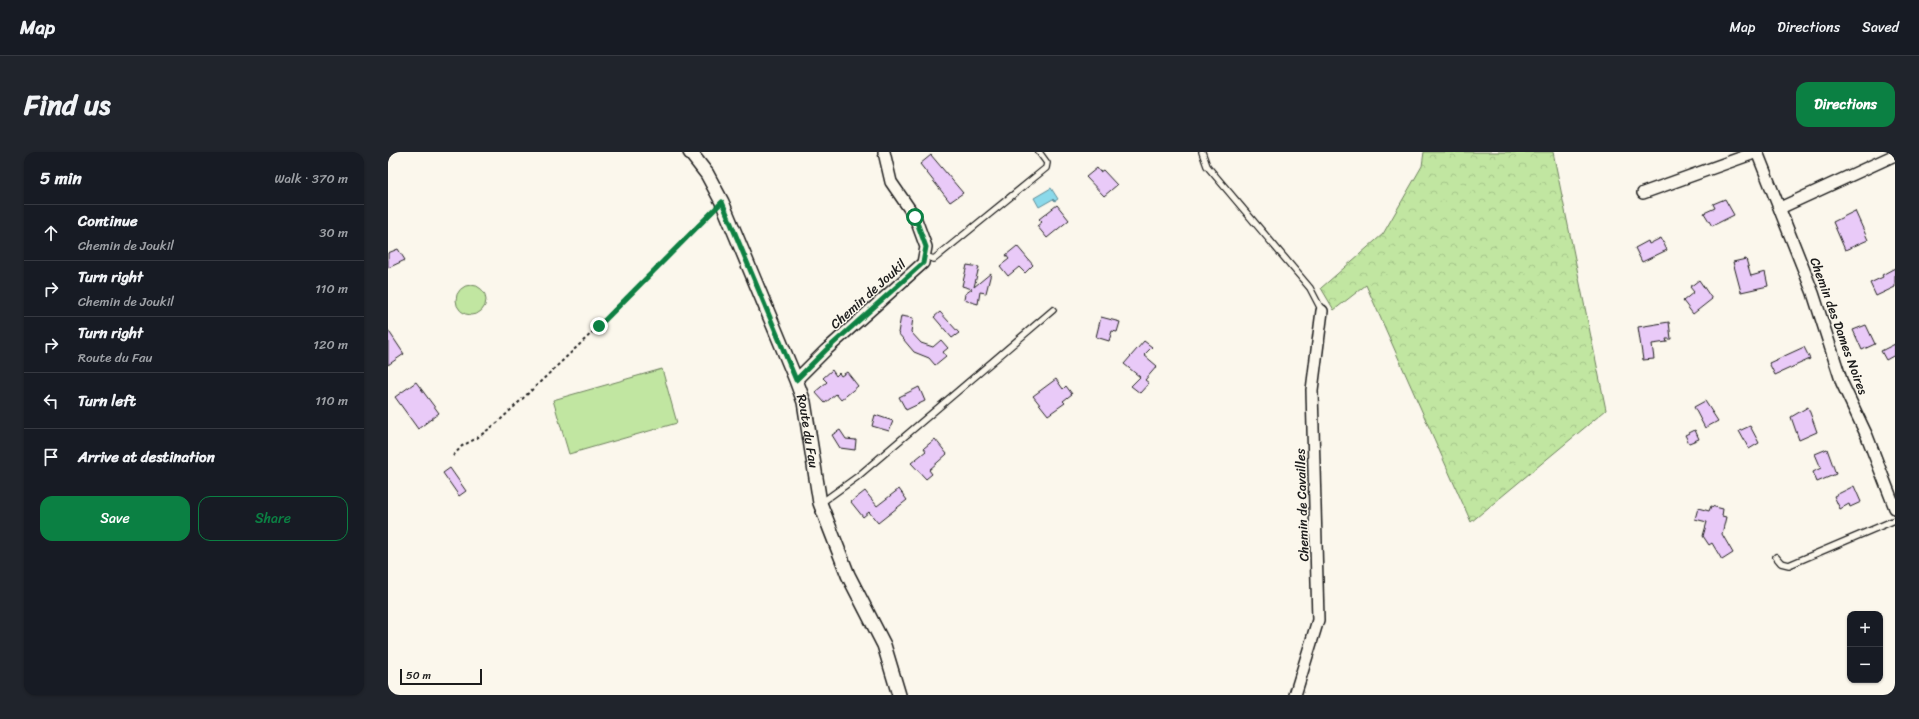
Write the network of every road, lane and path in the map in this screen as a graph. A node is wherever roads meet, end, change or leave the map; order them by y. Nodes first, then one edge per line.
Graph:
1 (690, 152) edge
2 (884, 152) edge
3 (1039, 152) edge
4 (1202, 152) edge
5 (1757, 152) edge
6 (1895, 155) edge
7 (1642, 193) dead end
8 (722, 202) junction
9 (1780, 208) junction
10 (924, 256) junction
11 (1052, 310) dead end
12 (1322, 311) joint
13 (796, 380) junction
14 (453, 456) dead end
15 (820, 504) junction
16 (1895, 508) edge
17 (1895, 520) edge
18 (1776, 557) dead end
19 (899, 695) edge
20 (1295, 695) edge

1 - 8 street, Route du Fau
2 - 10 street, Chemin de Joukil
3 - 10 lane
4 - 12 lane
5 - 7 street
5 - 9 street, Chemin des Dames Noires
6 - 9 street
8 - 13 street, Route du Fau
8 - 14 path
9 - 16 street, Chemin des Dames Noires
10 - 13 street, Chemin de Joukil
11 - 15 lane
12 - 20 street, Chemin de Cavailles
13 - 15 street, Route du Fau
15 - 19 street, Route du Fau
17 - 18 lane

